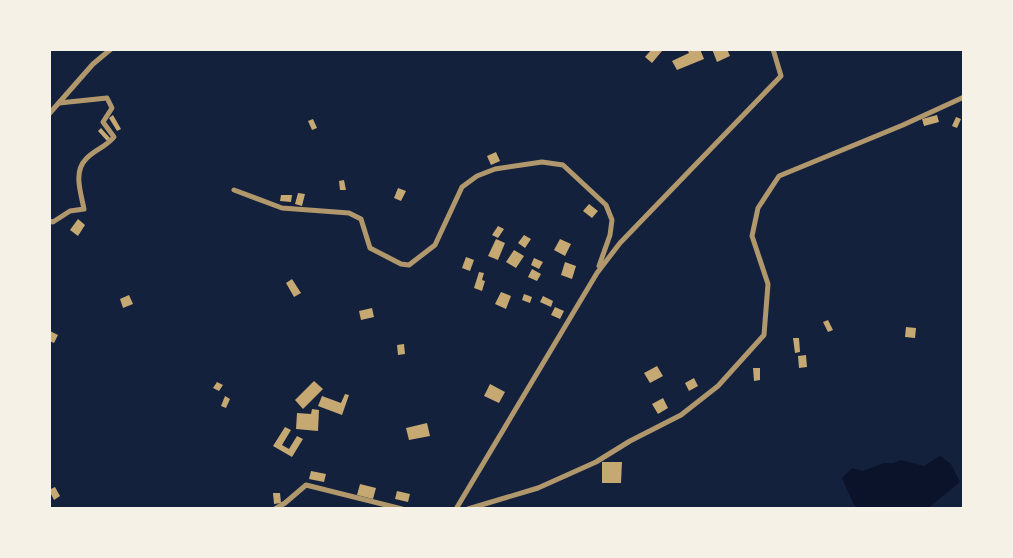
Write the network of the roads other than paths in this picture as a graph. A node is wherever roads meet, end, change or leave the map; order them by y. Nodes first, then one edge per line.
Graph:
1 (111, 49) edge
2 (772, 49) edge
3 (964, 97) edge
4 (59, 103) junction
5 (49, 114) edge
6 (234, 190) dead end
7 (49, 221) edge
8 (597, 273) junction
9 (275, 509) edge
10 (401, 509) edge
11 (456, 509) edge
12 (468, 509) edge

1 - 4 street
2 - 8 street
3 - 12 street
4 - 5 street
4 - 7 street
6 - 8 street
8 - 11 street
9 - 10 street

